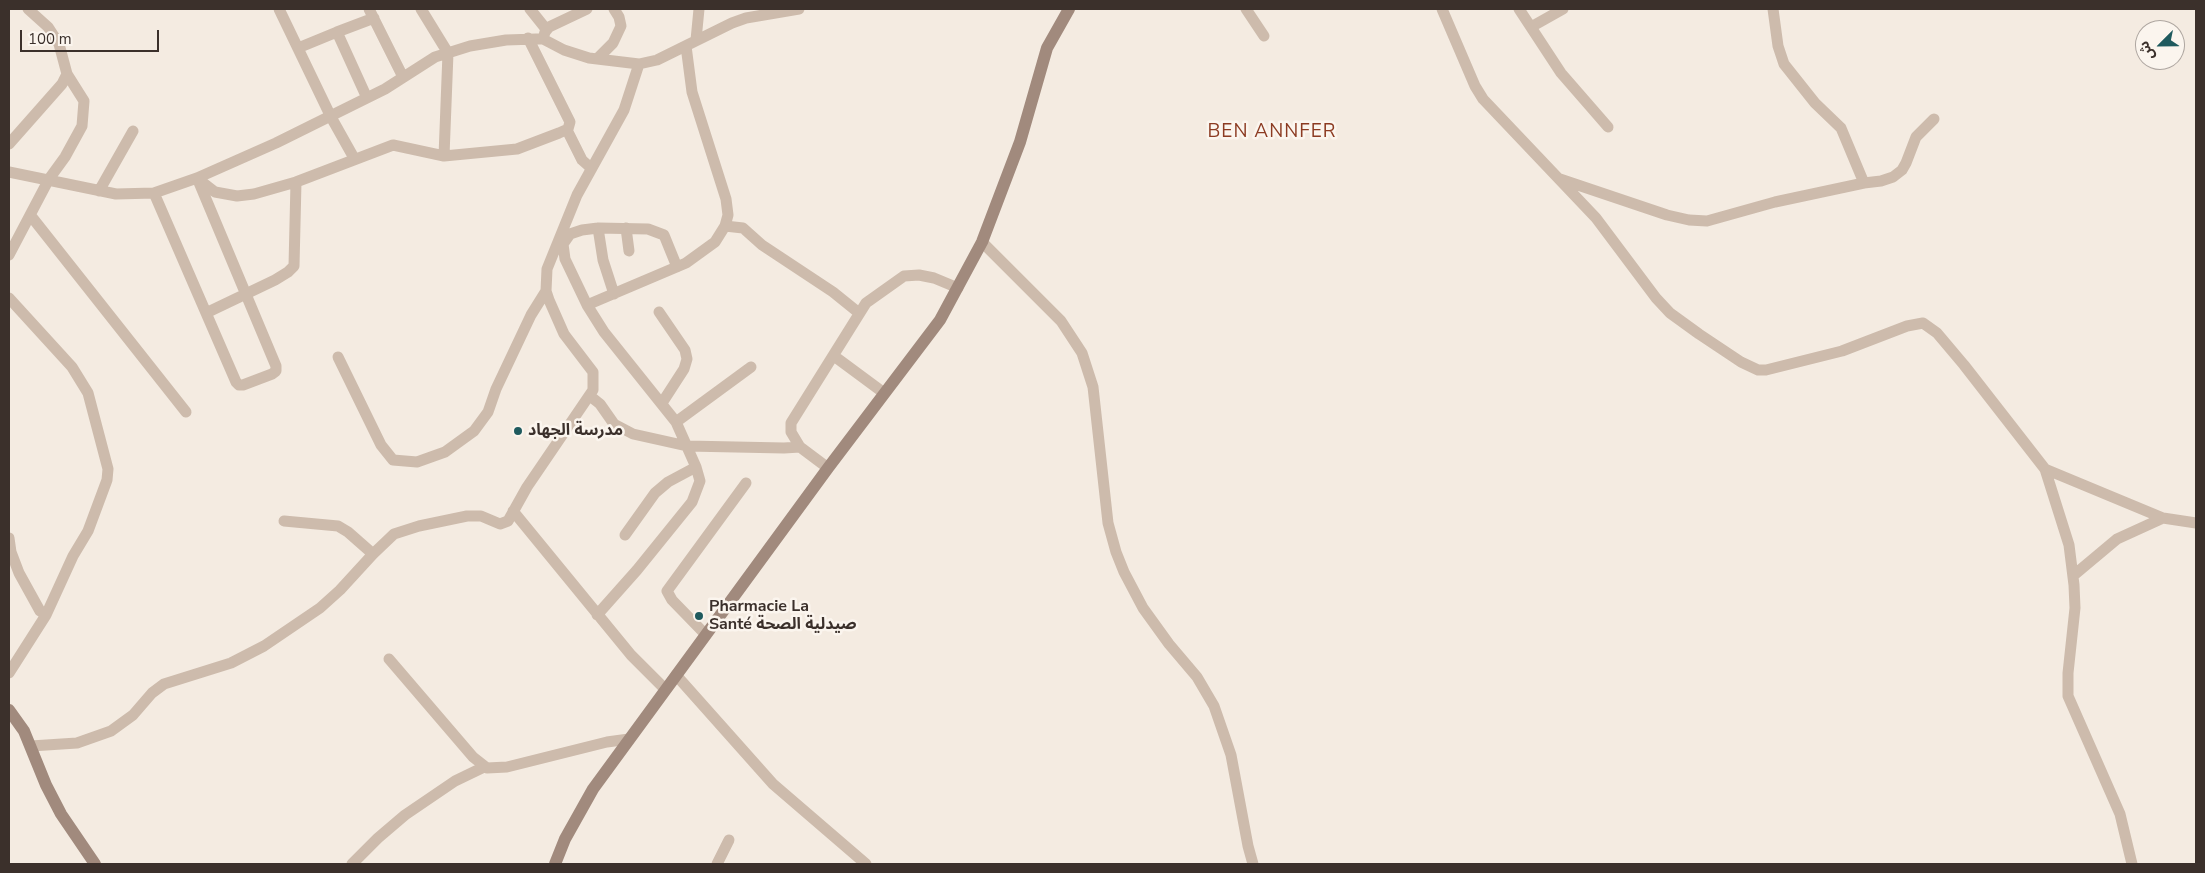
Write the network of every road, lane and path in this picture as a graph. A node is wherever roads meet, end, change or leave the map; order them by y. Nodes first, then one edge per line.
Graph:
1 (28, 9) edge
2 (279, 9) edge
3 (421, 9) edge
4 (530, 9) edge
5 (587, 9) edge
6 (614, 9) edge
7 (699, 9) edge
8 (799, 9) edge
9 (1069, 9) edge
10 (1246, 9) edge
11 (1442, 9) edge
12 (1519, 9) edge
13 (1564, 9) edge
14 (1773, 9) edge
15 (372, 13) edge
16 (1531, 28) junction
17 (337, 32) junction
18 (545, 34) junction
19 (1264, 36) dead end
20 (528, 38) junction
21 (691, 43) junction
22 (298, 48) junction
23 (448, 53) junction
24 (597, 59) junction
25 (639, 64) junction
26 (67, 74) junction
27 (403, 77) junction
28 (367, 98) junction
29 (331, 117) junction
30 (1934, 119) dead end
31 (1608, 126) dead end
32 (567, 130) junction
33 (133, 132) dead end
34 (9, 144) edge
35 (444, 156) junction
36 (354, 158) junction
37 (591, 168) junction
38 (9, 172) edge
39 (197, 178) junction
40 (50, 179) junction
41 (1559, 179) junction
42 (296, 182) junction
43 (1864, 183) junction
44 (99, 191) junction
45 (154, 193) junction
46 (31, 216) junction
47 (725, 226) junction
48 (598, 228) junction
49 (626, 228) junction
50 (982, 242) junction
51 (629, 251) dead end
52 (9, 255) edge
53 (676, 268) junction
54 (958, 288) junction
55 (546, 291) junction
56 (245, 292) junction
57 (614, 294) junction
58 (9, 298) edge
59 (587, 305) junction
60 (659, 312) dead end
61 (206, 313) junction
62 (859, 313) junction
63 (834, 356) junction
64 (338, 357) dead end
65 (751, 367) dead end
66 (884, 393) junction
67 (590, 396) junction
68 (662, 403) junction
69 (186, 412) dead end
70 (676, 422) junction
71 (687, 446) junction
72 (800, 447) junction
73 (696, 468) junction
74 (828, 468) junction
75 (2045, 469) junction
76 (746, 483) dead end
77 (513, 511) junction
78 (2163, 518) junction
79 (284, 521) dead end
80 (2196, 523) edge
81 (625, 535) dead end
82 (9, 538) edge
83 (372, 554) junction
84 (2074, 575) junction
85 (598, 614) junction
86 (46, 615) junction
87 (706, 635) junction
88 (388, 659) dead end
89 (9, 673) edge
90 (676, 674) junction
91 (665, 689) junction
92 (9, 710) edge
93 (629, 739) junction
94 (30, 746) junction
95 (484, 767) junction
96 (729, 840) dead end
97 (94, 864) edge
98 (352, 864) edge
99 (555, 864) edge
100 (717, 864) edge
101 (866, 864) edge
102 (1253, 864) edge
103 (2132, 864) edge

1 - 26 street
2 - 22 street
3 - 23 street
4 - 18 street
5 - 18 street
6 - 24 street
7 - 21 street
8 - 21 street
9 - 50 street
10 - 19 street
11 - 41 street
12 - 16 street
13 - 16 street
14 - 43 street
15 - 17 street
15 - 27 street
16 - 31 street
17 - 22 street
17 - 28 street
18 - 20 street
18 - 24 street
20 - 23 street
20 - 32 street
21 - 25 street
21 - 47 street
22 - 29 street
23 - 27 street
23 - 35 street
24 - 25 street
25 - 37 street
26 - 34 street
26 - 40 street
27 - 28 street
28 - 29 street
29 - 36 street
29 - 39 street
30 - 43 street
32 - 35 street
32 - 37 street
33 - 44 street
35 - 36 street
36 - 42 street
37 - 55 street
38 - 40 street
39 - 42 street
39 - 45 street
39 - 56 street
40 - 44 street
40 - 46 street
41 - 43 street
41 - 75 street
42 - 56 street
44 - 45 street
45 - 61 street
46 - 52 street
46 - 69 street
47 - 53 street
47 - 62 street
48 - 49 street
48 - 57 street
48 - 59 street
49 - 51 street
49 - 53 street
50 - 54 street
50 - 102 street
53 - 57 street
54 - 62 street
54 - 66 street
55 - 64 street
55 - 67 street
56 - 61 street
56 - 61 street
57 - 59 street
58 - 86 street
59 - 68 street
60 - 68 street
62 - 63 street
63 - 66 street
63 - 72 street
65 - 70 street
66 - 74 street
67 - 71 street
67 - 77 street
68 - 70 street
70 - 71 street
71 - 72 street
71 - 73 street
72 - 74 street
73 - 81 street
73 - 85 street
74 - 87 street
75 - 78 street
75 - 84 street
76 - 87 street
77 - 83 street
77 - 85 street
78 - 80 street
78 - 84 street
79 - 83 street
82 - 86 street
83 - 94 street
84 - 103 street
85 - 91 street
86 - 89 street
87 - 90 street
88 - 95 street
90 - 91 street
90 - 101 street
91 - 93 street
92 - 94 street
93 - 95 street
93 - 99 street
94 - 97 street
95 - 98 street
96 - 100 street

